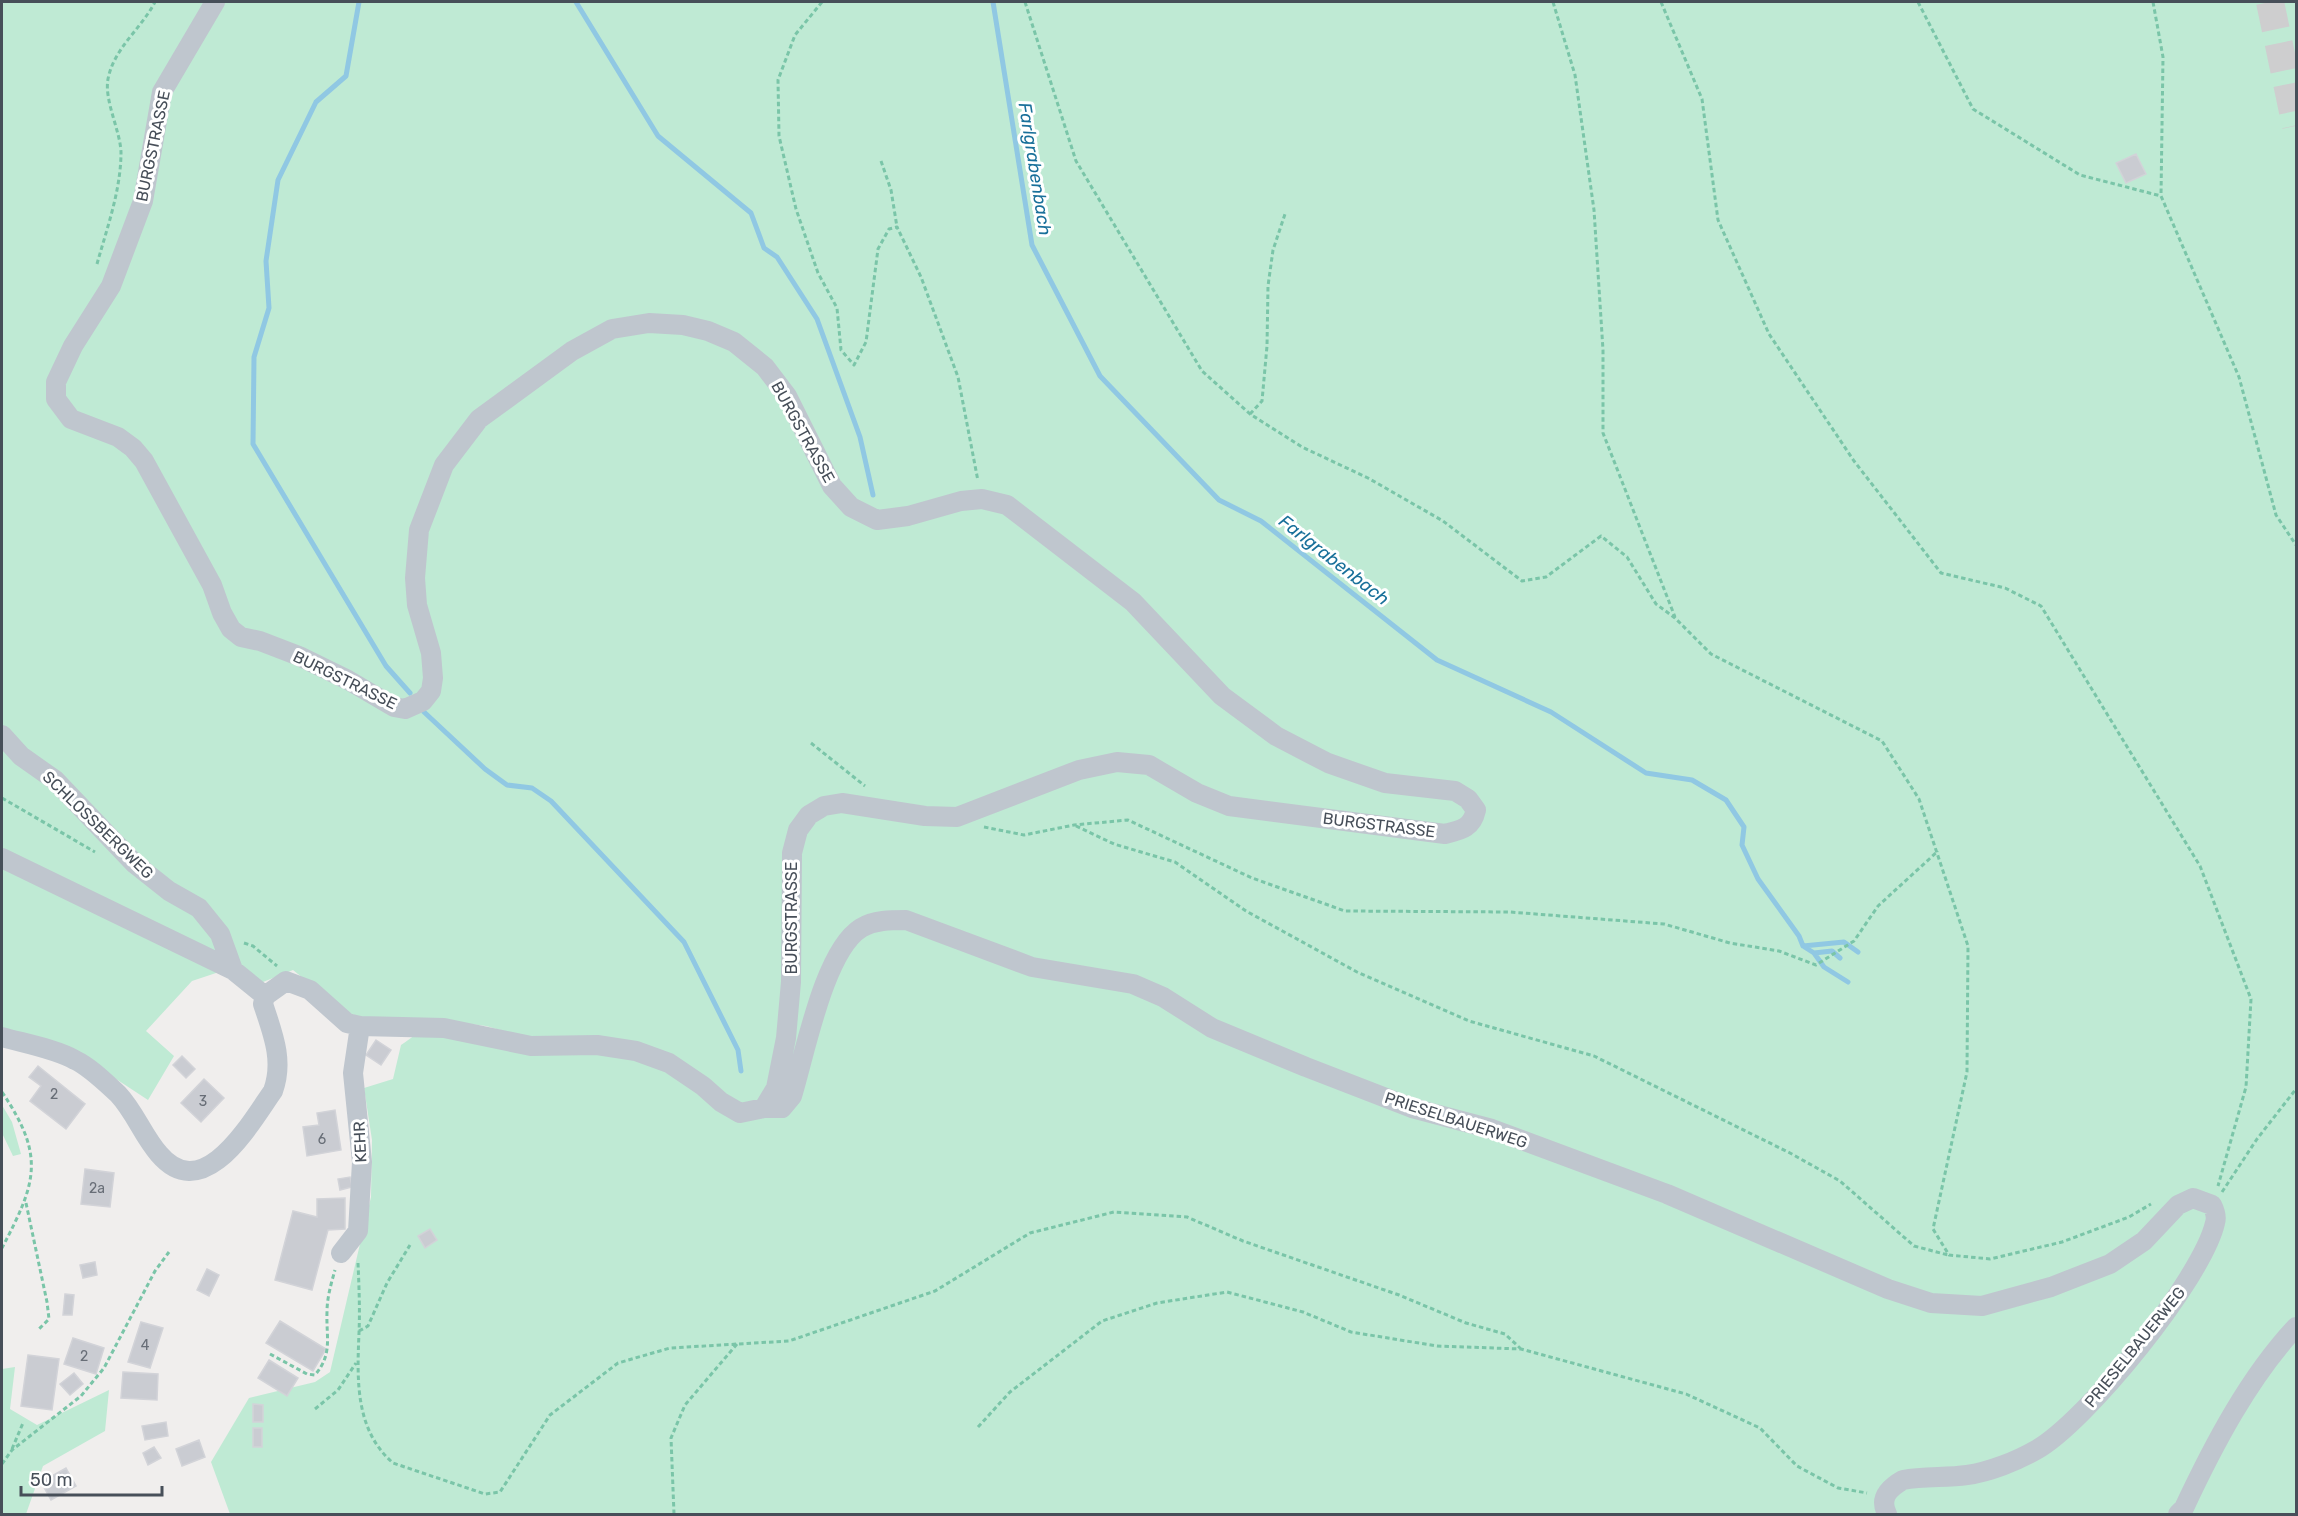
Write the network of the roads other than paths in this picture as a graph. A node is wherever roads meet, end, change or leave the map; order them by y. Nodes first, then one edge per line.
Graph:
1 (215, 2) edge
2 (2, 735) edge
3 (2, 858) edge
4 (233, 970) junction
5 (265, 996) junction
6 (360, 1026) junction
7 (2, 1037) edge
8 (764, 1108) junction
9 (341, 1253) road end
10 (2296, 1327) edge
11 (1886, 1505) edge
12 (2178, 1515) edge

1 - 8 street, BURGSTRASSE
2 - 4 street, SCHLOSSBERGWEG
3 - 4 street
4 - 5 street
5 - 6 street
5 - 7 street
6 - 8 street, PRIESELBAUERWEG
6 - 9 street, KEHR
8 - 11 street, PRIESELBAUERWEG
10 - 12 street

